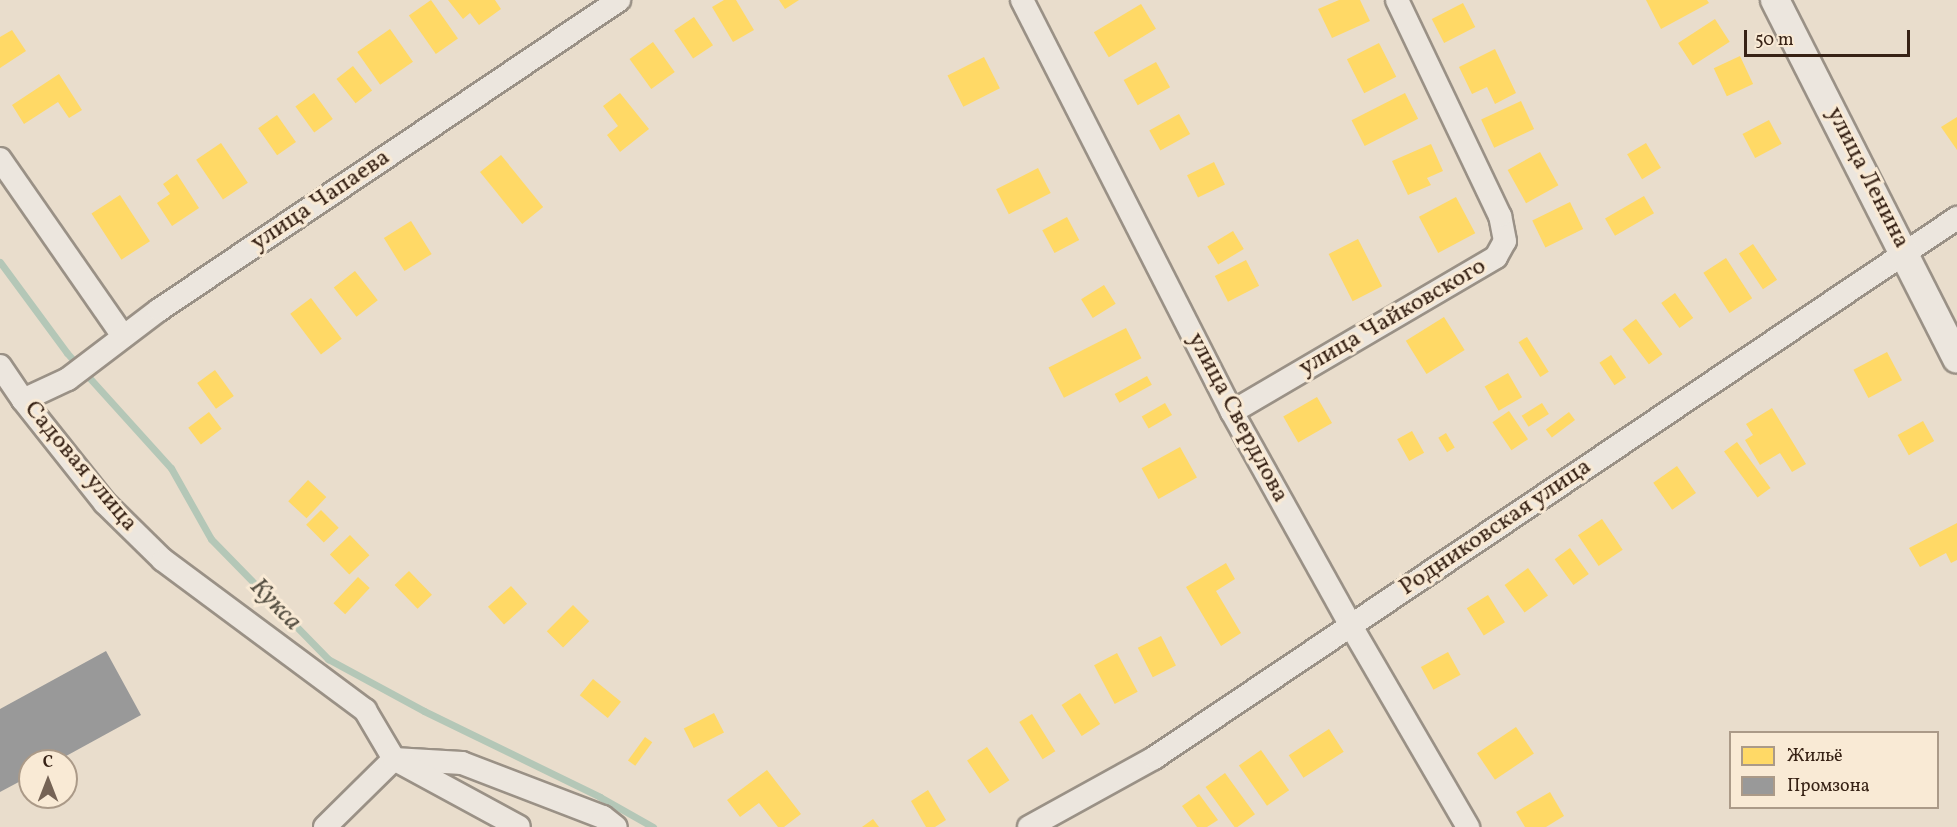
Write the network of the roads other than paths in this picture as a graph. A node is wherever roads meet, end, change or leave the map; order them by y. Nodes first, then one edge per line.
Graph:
1 (619, 0) edge
2 (1022, 0) edge
3 (1397, 0) edge
4 (1775, 0) edge
5 (0, 159) edge
6 (1957, 218) edge
7 (1905, 253) junction
8 (123, 336) junction
9 (1957, 358) edge
10 (0, 366) edge
11 (23, 400) junction
12 (1232, 412) junction
13 (1351, 626) junction
14 (394, 759) junction
15 (325, 827) edge
16 (519, 827) edge
17 (616, 827) edge
18 (1029, 827) edge
19 (1468, 827) edge

1 - 8 street, улица Чапаева
2 - 12 street, улица Свердлова
3 - 12 street, улица Чайковского
4 - 7 street, улица Ленина
5 - 8 street
6 - 7 street, Родниковская улица
7 - 9 street, улица Ленина
7 - 13 street, Родниковская улица
8 - 11 street, улица Чапаева
10 - 11 street, Садовая улица
11 - 14 street, Садовая улица
12 - 13 street, улица Свердлова
13 - 18 street, Родниковская улица
13 - 19 street, улица Свердлова
14 - 15 street
14 - 16 street
14 - 17 street

